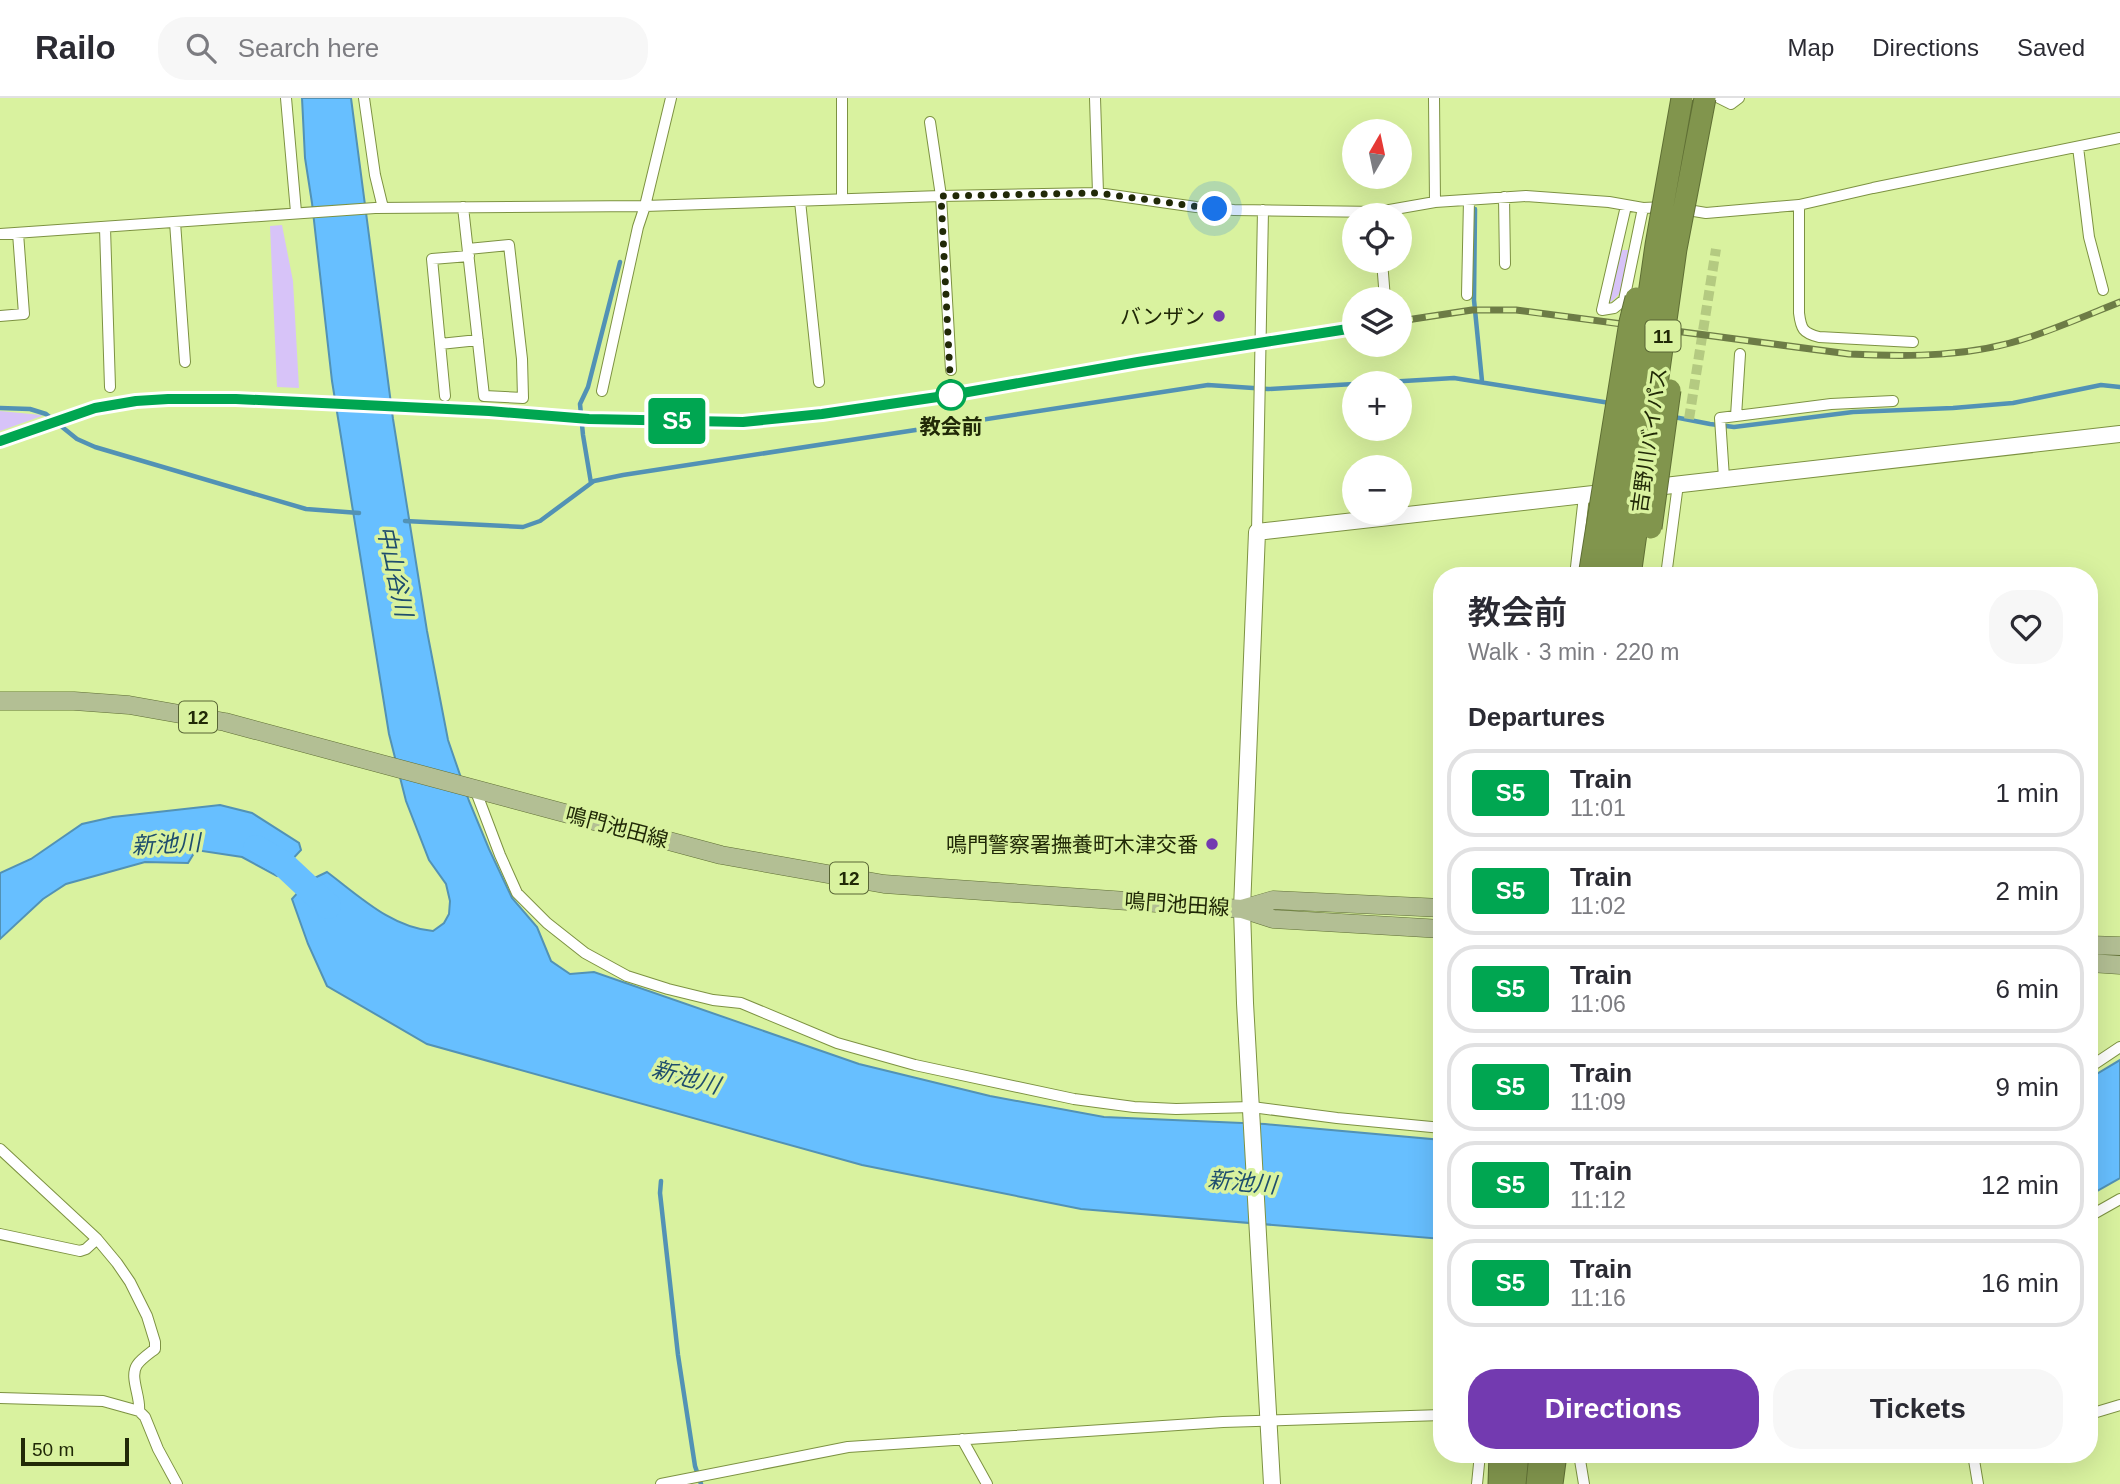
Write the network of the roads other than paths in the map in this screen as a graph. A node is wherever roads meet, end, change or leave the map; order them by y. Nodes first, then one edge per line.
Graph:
1 (286, 98) edge
2 (364, 98) edge
3 (671, 98) edge
4 (842, 98) edge
5 (1095, 98) edge
6 (1434, 98) edge
7 (1682, 98) edge
8 (1705, 98) edge
9 (1719, 98) edge
10 (1739, 98) edge
11 (930, 122) dead end
12 (2120, 138) edge
13 (2078, 147) junction
14 (1098, 193) junction
15 (941, 196) junction
16 (1504, 197) junction
17 (842, 199) junction
18 (1469, 200) junction
19 (800, 201) junction
20 (1435, 202) junction
21 (1799, 205) junction
22 (646, 206) junction
23 (1626, 206) junction
24 (463, 207) junction
25 (1412, 207) edge
26 (379, 208) junction
27 (1643, 208) junction
28 (1263, 210) junction
29 (301, 212) junction
30 (1342, 213) edge
31 (175, 222) junction
32 (105, 228) junction
33 (18, 233) junction
34 (0, 234) edge
35 (1666, 247) junction
36 (468, 253) junction
37 (1505, 264) dead end
38 (2103, 290) dead end
39 (1467, 295) dead end
40 (0, 316) edge
41 (478, 340) junction
42 (1913, 342) dead end
43 (440, 344) junction
44 (1740, 354) dead end
45 (185, 362) dead end
46 (951, 370) dead end
47 (819, 382) dead end
48 (110, 387) dead end
49 (602, 391) dead end
50 (445, 396) dead end
51 (1894, 401) dead end
52 (1737, 416) junction
53 (2120, 435) edge
54 (1724, 478) junction
55 (1678, 484) junction
56 (1584, 496) junction
57 (1257, 532) junction
58 (1576, 567) edge
59 (1590, 567) edge
60 (1611, 567) edge
61 (1631, 567) edge
62 (1645, 567) edge
63 (1667, 567) edge
64 (0, 701) edge
65 (471, 788) junction
66 (1433, 908) edge
67 (1242, 909) junction
68 (1433, 928) edge
69 (2098, 945) edge
70 (2120, 946) edge
71 (2098, 964) edge
72 (2120, 965) edge
73 (2120, 1048) edge
74 (2098, 1062) edge
75 (1252, 1111) junction
76 (1433, 1127) edge
77 (0, 1149) edge
78 (2120, 1199) edge
79 (2098, 1211) edge
80 (0, 1234) edge
81 (97, 1238) junction
82 (0, 1398) edge
83 (2120, 1405) edge
84 (139, 1411) junction
85 (2098, 1412) edge
86 (1433, 1415) edge
87 (1268, 1421) junction
88 (962, 1438) junction
89 (1479, 1463) edge
90 (1500, 1463) edge
91 (1517, 1463) edge
92 (1539, 1463) edge
93 (1555, 1463) edge
94 (1580, 1463) edge
95 (1974, 1463) edge
96 (692, 1480) edge
97 (177, 1484) edge
98 (661, 1484) edge
99 (986, 1484) edge
100 (1272, 1484) edge
101 (1477, 1484) edge
102 (1499, 1484) edge
103 (1516, 1484) edge
104 (1537, 1484) edge
105 (1552, 1484) edge
106 (1584, 1484) edge
107 (1978, 1484) edge

1 - 29 street
2 - 26 street
3 - 22 street
4 - 17 street
5 - 14 street
6 - 20 street
7 - 35 highway, 吉野川バイパス / 11, bridge
8 - 35 highway, 吉野川バイパス / 11, bridge
9 - 10 street
11 - 15 street
12 - 13 street
13 - 21 street
13 - 38 street
14 - 15 street
14 - 28 street
15 - 17 street
15 - 46 street
16 - 18 street
16 - 23 street
16 - 37 street
17 - 19 street
18 - 20 street
18 - 39 street
19 - 22 street
19 - 47 street
20 - 25 street
21 - 27 street
21 - 42 street
22 - 24 street
22 - 49 street
23 - 27 street
23 - 27 street
24 - 26 street
24 - 36 street
26 - 29 street
28 - 30 street
28 - 57 street
29 - 31 street
31 - 32 street
31 - 45 street
32 - 33 street
32 - 48 street
33 - 34 street
33 - 40 street
35 - 59 highway, bridge
35 - 60 highway, 吉野川バイパス / 11, bridge
35 - 61 highway, 吉野川バイパス / 11, bridge
35 - 62 highway, bridge
36 - 41 street
36 - 41 street
36 - 43 street
41 - 43 street
43 - 50 street
44 - 52 street
51 - 52 street
52 - 54 street
53 - 54 street
54 - 55 street
55 - 56 street
55 - 63 street
56 - 57 street
56 - 58 street
57 - 67 street
64 - 65 main road, 鳴門池田線 / 12
65 - 67 main road, 鳴門池田線 / 12
65 - 75 street
66 - 67 main road, 鳴門池田線 / 12
67 - 68 main road, 鳴門池田線 / 12
67 - 75 street
69 - 70 main road
71 - 72 main road
73 - 74 street
75 - 76 street
75 - 87 street
77 - 81 street
78 - 79 street
80 - 81 street
81 - 84 street
82 - 84 street
83 - 85 street
84 - 97 street
86 - 87 street
87 - 88 street
87 - 100 street
88 - 96 street
88 - 99 street
89 - 101 street
90 - 102 highway
91 - 103 highway
92 - 104 highway
93 - 105 highway
94 - 106 street
95 - 107 street
96 - 98 street

